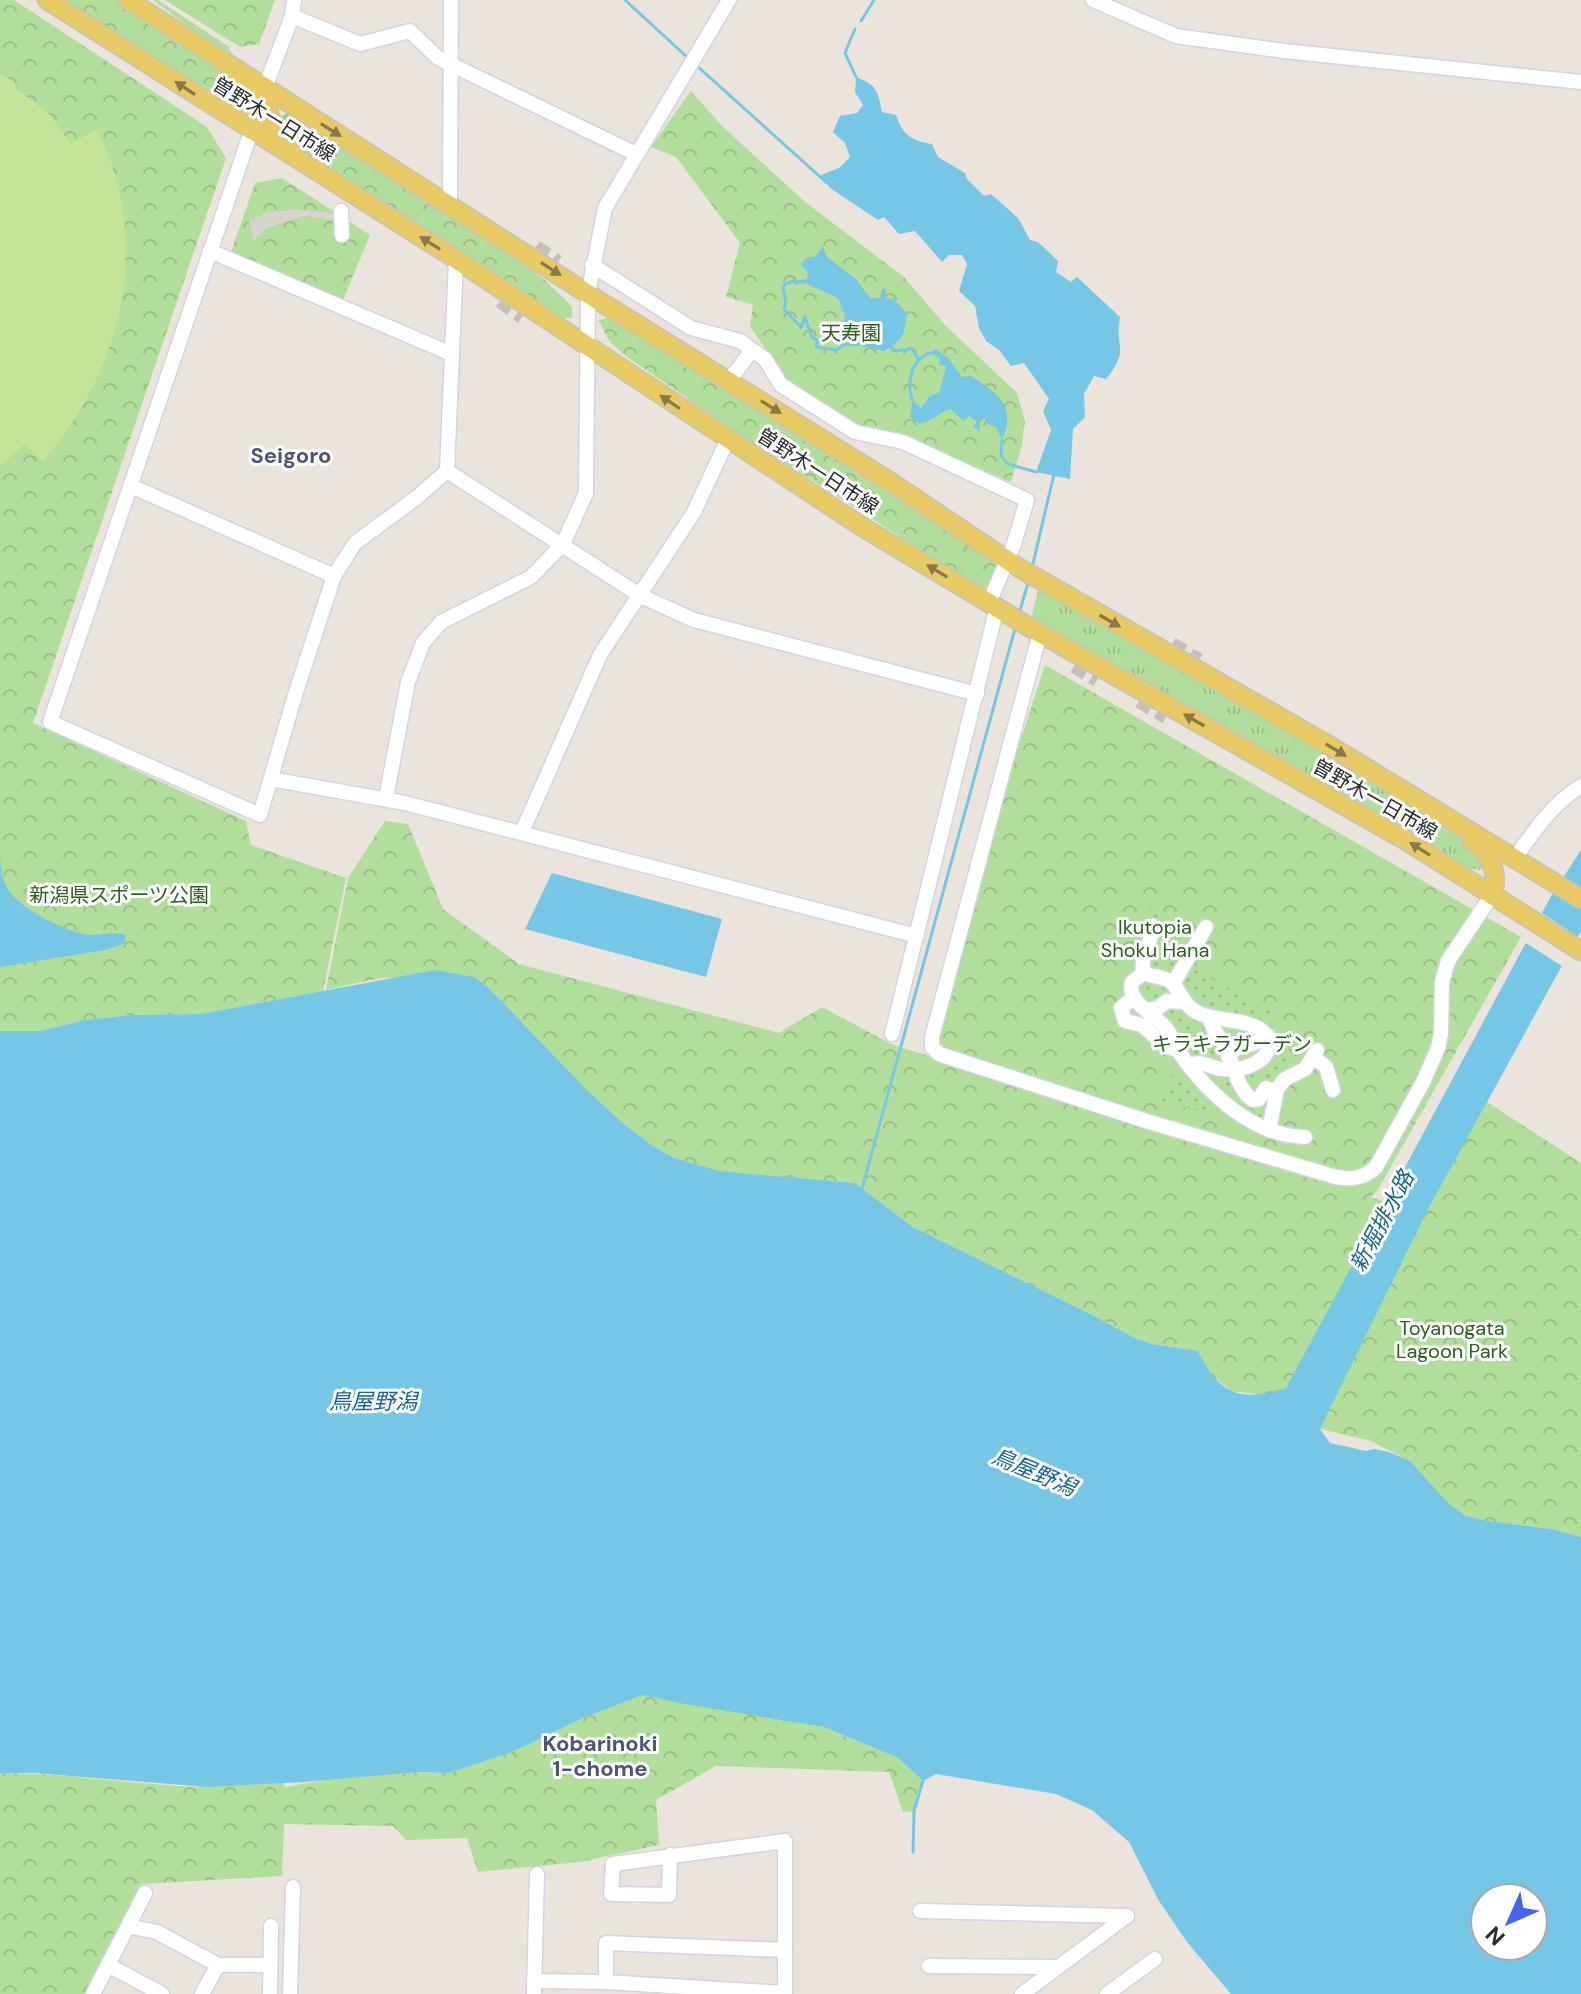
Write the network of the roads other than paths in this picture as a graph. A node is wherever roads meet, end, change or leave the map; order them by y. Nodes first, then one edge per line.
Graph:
1 (47, 0) edge
2 (128, 0) edge
3 (294, 0) edge
4 (303, 0) edge
5 (451, 0) edge
6 (729, 0) edge
7 (1093, 0) edge
8 (292, 16) junction
9 (212, 53) junction
10 (451, 64) junction
11 (1581, 82) edge
12 (265, 88) junction
13 (251, 130) junction
14 (636, 154) junction
15 (299, 161) junction
16 (450, 203) junction
17 (341, 211) dead end
18 (342, 235) dead end
19 (210, 251) junction
20 (456, 259) junction
21 (592, 265) junction
22 (588, 294) junction
23 (587, 346) junction
24 (752, 350) junction
25 (452, 354) junction
26 (729, 381) junction
27 (728, 439) junction
28 (447, 471) junction
29 (131, 486) junction
30 (563, 544) junction
31 (1012, 563) junction
32 (334, 576) junction
33 (641, 596) junction
34 (997, 607) junction
35 (1035, 630) junction
36 (977, 694) junction
37 (271, 779) junction
38 (1581, 786) edge
39 (386, 798) junction
40 (522, 832) junction
41 (1503, 874) junction
42 (1581, 899) edge
43 (1153, 926) dead end
44 (1206, 927) dead end
45 (917, 936) junction
46 (1576, 948) edge
47 (1144, 973) junction
48 (1173, 984) junction
49 (1133, 998) junction
50 (1183, 1002) junction
51 (1147, 1010) junction
52 (1210, 1017) junction
53 (892, 1034) dead end
54 (1269, 1037) junction
55 (1179, 1051) junction
56 (1230, 1062) junction
57 (1190, 1065) junction
58 (1333, 1090) dead end
59 (1275, 1092) junction
60 (1269, 1130) junction
61 (1305, 1137) dead end
62 (670, 1855) junction
63 (537, 1874) dead end
64 (293, 1887) dead end
65 (145, 1893) dead end
66 (920, 1911) dead end
67 (128, 1926) junction
68 (271, 1926) dead end
69 (785, 1950) junction
70 (1155, 1959) dead end
71 (108, 1965) junction
72 (218, 1965) junction
73 (270, 1965) junction
74 (929, 1966) dead end
75 (1058, 1967) junction
76 (606, 1982) junction
77 (534, 1988) edge
78 (1025, 1993) edge
79 (93, 1994) edge
80 (162, 1994) edge
81 (202, 1994) edge
82 (270, 1994) edge
83 (290, 1994) edge
84 (785, 1994) edge
85 (1107, 1994) edge

13 -> 1 main road, 曽野木一日市線
2 - 9 main road, 曽野木一日市線
3 - 8 street
4 - 8 street
5 - 10 street
6 - 14 street
7 - 11 street
8 - 10 street
8 - 12 street
9 - 12 main road, 曽野木一日市線
9 - 13 main road
10 - 14 street
10 - 16 street
12 - 13 street
12 - 15 main road
12 -> 16 main road, 曽野木一日市線
13 - 15 main road, 曽野木一日市線
13 - 19 street
14 - 21 street
20 -> 15 main road, 曽野木一日市線
16 -> 22 main road, 曽野木一日市線
17 - 18 street
19 - 25 street
19 - 29 street
20 - 23 main road, 曽野木一日市線
20 - 25 street
21 - 22 street
21 - 24 street
22 - 23 street
22 - 26 main road, 曽野木一日市線
27 -> 23 main road, 曽野木一日市線
23 - 30 street
24 - 26 street
24 - 31 street
25 - 28 street
26 -> 31 main road, 曽野木一日市線
27 - 33 street
34 -> 27 main road, 曽野木一日市線
28 - 30 street
28 - 32 street
29 - 32 street
29 - 37 street
30 - 33 street
30 - 39 street
31 - 34 street
31 -> 41 main road, 曽野木一日市線
32 - 37 street
33 - 36 street
33 - 40 street
34 - 35 main road, 曽野木一日市線
34 - 36 street
41 -> 35 main road, 曽野木一日市線
35 - 41 street
36 - 45 street
37 - 39 street
38 - 41 street
39 - 40 street
40 - 45 street
41 - 42 main road, 曽野木一日市線
41 - 46 main road, 曽野木一日市線
43 - 47 street
44 - 48 street
45 - 53 street
47 - 48 street
47 - 49 street
48 - 50 street
49 - 51 street
49 - 55 street
50 - 51 street
50 - 52 street
51 - 55 street
52 - 54 street
52 - 56 street
54 - 56 street
54 - 56 street
55 - 57 street
56 - 57 street
56 - 59 street
57 - 60 street
58 - 59 street
59 - 60 street
60 - 61 street
62 - 62 street
62 - 69 street
63 - 77 street
64 - 83 street
65 - 67 street
66 - 75 street
67 - 71 street
67 - 72 street
68 - 73 street
69 - 76 street
69 - 84 street
70 - 85 street
71 - 79 street
71 - 80 street
72 - 73 street
72 - 81 street
73 - 82 street
74 - 75 street
75 - 78 street
76 - 77 street
76 - 84 street

